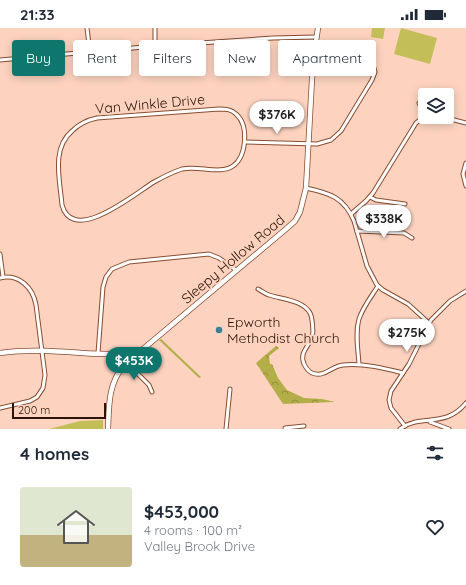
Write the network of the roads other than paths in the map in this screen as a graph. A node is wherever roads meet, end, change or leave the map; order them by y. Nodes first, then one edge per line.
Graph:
1 (87, 28) edge
2 (155, 28) edge
3 (318, 28) edge
4 (316, 37) junction
5 (88, 40) edge
6 (155, 40) edge
7 (206, 43) edge
8 (73, 54) edge
9 (0, 60) edge
10 (373, 76) edge
11 (454, 120) edge
12 (418, 121) edge
13 (466, 123) edge
14 (245, 142) junction
15 (308, 144) junction
16 (466, 163) edge
17 (466, 186) edge
18 (306, 188) junction
19 (370, 197) junction
20 (405, 204) dead end
21 (351, 214) junction
22 (357, 231) junction
23 (412, 238) dead end
24 (0, 254) edge
25 (236, 270) junction
26 (2, 277) edge
27 (378, 286) junction
28 (258, 289) dead end
29 (466, 291) edge
30 (429, 324) junction
31 (42, 350) junction
32 (0, 353) edge
33 (98, 353) junction
34 (127, 361) junction
35 (359, 364) junction
36 (403, 373) junction
37 (230, 389) dead end
38 (152, 392) dead end
39 (466, 403) edge
40 (0, 408) edge
41 (429, 421) junction
42 (304, 426) dead end
43 (405, 426) junction
44 (285, 428) dead end
45 (291, 428) edge
46 (108, 429) edge
47 (226, 429) edge
48 (400, 429) edge
49 (449, 429) edge

1 - 5 street
2 - 6 street
3 - 4 main road, Sleepy Hollow Road
4 - 7 street
4 - 15 main road, Sleepy Hollow Road
8 - 9 street
10 - 15 street
11 - 13 street
12 - 19 street
14 - 14 street, Van Winkle Drive
14 - 15 street
15 - 18 main road, Sleepy Hollow Road
16 - 17 street
18 - 21 street
18 - 25 main road, Sleepy Hollow Road
19 - 20 street
19 - 21 street
21 - 22 street
22 - 23 street
22 - 27 street
24 - 26 street
25 - 33 street
25 - 34 main road, Sleepy Hollow Road
26 - 31 street
27 - 30 street
27 - 35 street
28 - 35 street
29 - 30 street
30 - 36 street
31 - 32 main road
31 - 33 main road
31 - 40 street
33 - 34 main road
34 - 38 street
34 - 46 main road, Sleepy Hollow Road
35 - 36 street
36 - 43 street
37 - 47 street
39 - 41 street
41 - 43 street
41 - 49 street
42 - 45 street
43 - 48 street
44 - 45 street

